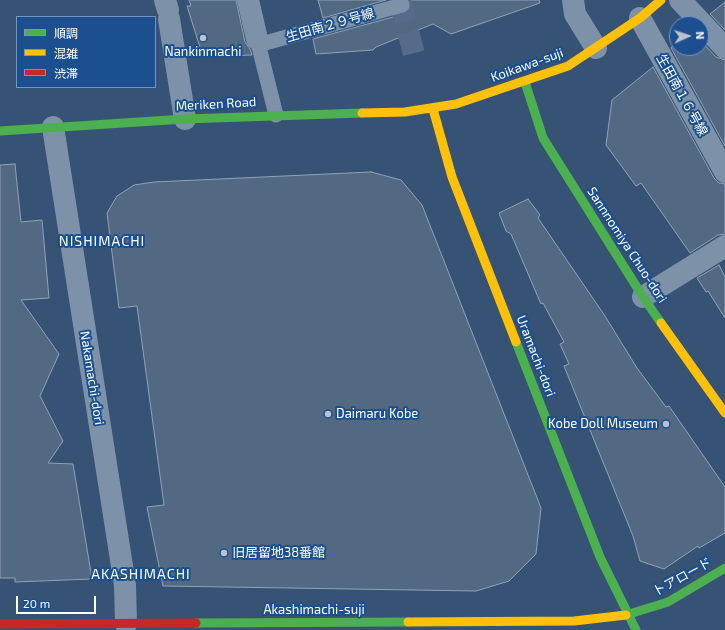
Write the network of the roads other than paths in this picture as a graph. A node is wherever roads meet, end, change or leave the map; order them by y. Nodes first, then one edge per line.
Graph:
1 (248, 0) edge
2 (573, 0) edge
3 (661, 0) edge
4 (680, 0) edge
5 (402, 5) dead end
6 (168, 10) edge
7 (640, 18) junction
8 (258, 42) junction
9 (596, 48) junction
10 (725, 48) edge
11 (525, 82) junction
12 (433, 109) junction
13 (276, 115) junction
14 (185, 119) junction
15 (54, 127) junction
16 (0, 131) edge
17 (725, 172) edge
18 (725, 246) edge
19 (643, 297) junction
20 (725, 413) edge
21 (725, 568) edge
22 (628, 616) junction
23 (0, 624) edge
24 (126, 627) edge
25 (636, 630) edge

1 - 8 street
2 - 9 street
3 - 7 street, Koikawa-suji
4 - 10 street
5 - 8 lane, 生田南２９号線
6 - 14 street
7 - 9 street, Koikawa-suji
7 - 17 street, 生田南１６号線
8 - 13 lane
9 - 11 street, Koikawa-suji
11 - 12 street, Koikawa-suji
11 - 19 street, Sannnomiya Chuo-dori
12 - 13 street, Meriken Road
12 - 22 street, Uramachi-dori
13 - 14 street, Meriken Road
14 - 15 street, Meriken Road
15 - 16 street, Meriken Road
15 - 24 street, Nakamachi-dori
18 - 19 street
19 - 20 street, Sannnomiya Chuo-dori
21 - 22 street, トアロード
22 - 24 street, Akashimachi-suji
22 - 25 street, Uramachi-dori
23 - 24 street, Akashimachi-suji

